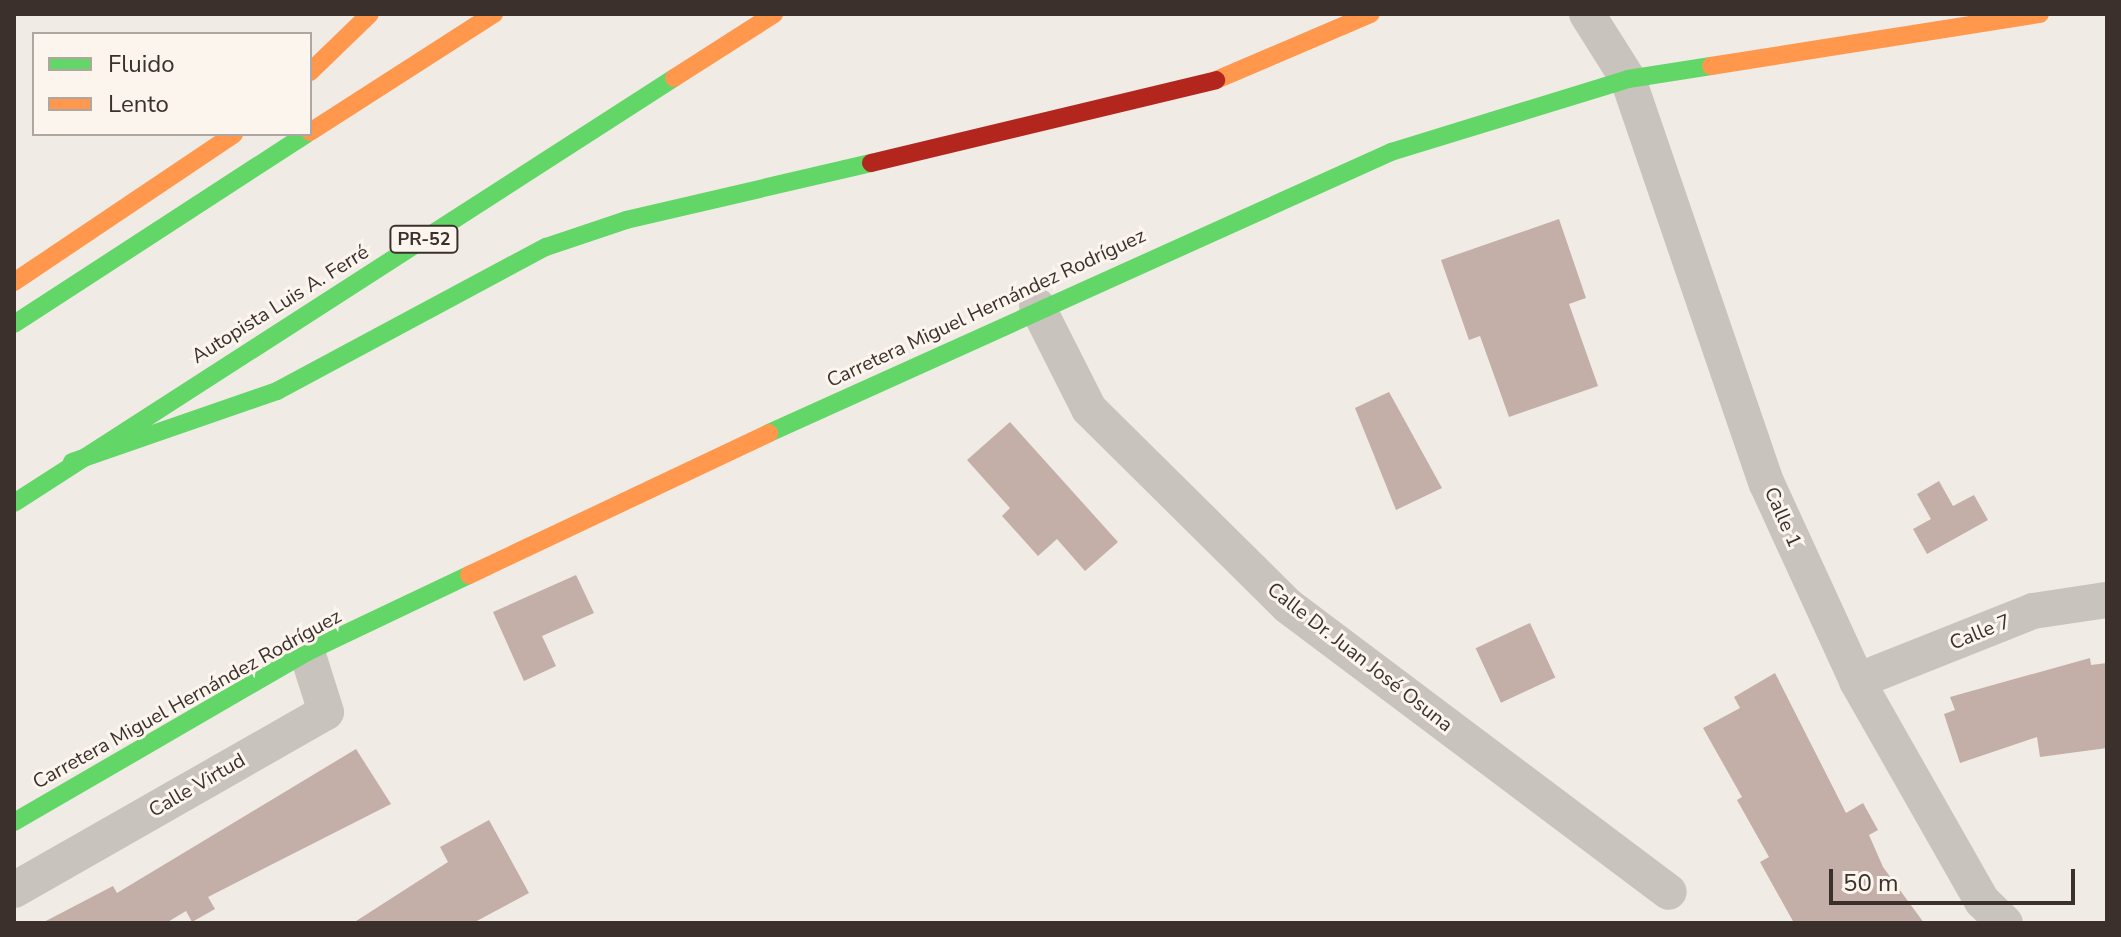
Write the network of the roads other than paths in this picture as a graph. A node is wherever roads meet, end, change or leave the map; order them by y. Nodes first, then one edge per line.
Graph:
1 (370, 14) edge
2 (494, 14) edge
3 (774, 14) edge
4 (1371, 14) edge
5 (1587, 14) edge
6 (2040, 14) edge
7 (312, 70) edge
8 (1628, 79) junction
9 (312, 131) edge
10 (231, 136) edge
11 (304, 136) edge
12 (14, 282) edge
13 (1037, 306) junction
14 (14, 324) edge
15 (72, 462) junction
16 (14, 503) edge
17 (2107, 600) edge
18 (307, 652) junction
19 (1857, 681) junction
20 (14, 822) edge
21 (14, 890) edge
22 (1669, 892) dead end
23 (2005, 923) edge

1 - 7 main road
2 - 9 main road
3 - 15 main road, Autopista Luis A. Ferré / PR-52
4 - 15 main road
5 - 8 street, Calle 1
6 - 8 main road, Carretera Miguel Hernández Rodríguez
8 - 13 main road, Carretera Miguel Hernández Rodríguez
8 - 19 street, Calle 1
10 - 12 main road
11 - 14 main road
13 - 18 main road, Carretera Miguel Hernández Rodríguez
13 - 22 street, Calle Dr. Juan José Osuna
15 - 16 main road, Autopista Luis A. Ferré / PR-52
17 - 19 street, Calle 7
18 - 20 main road, Carretera Miguel Hernández Rodríguez
18 - 21 street, Calle Virtud
19 - 23 street, Calle 1

